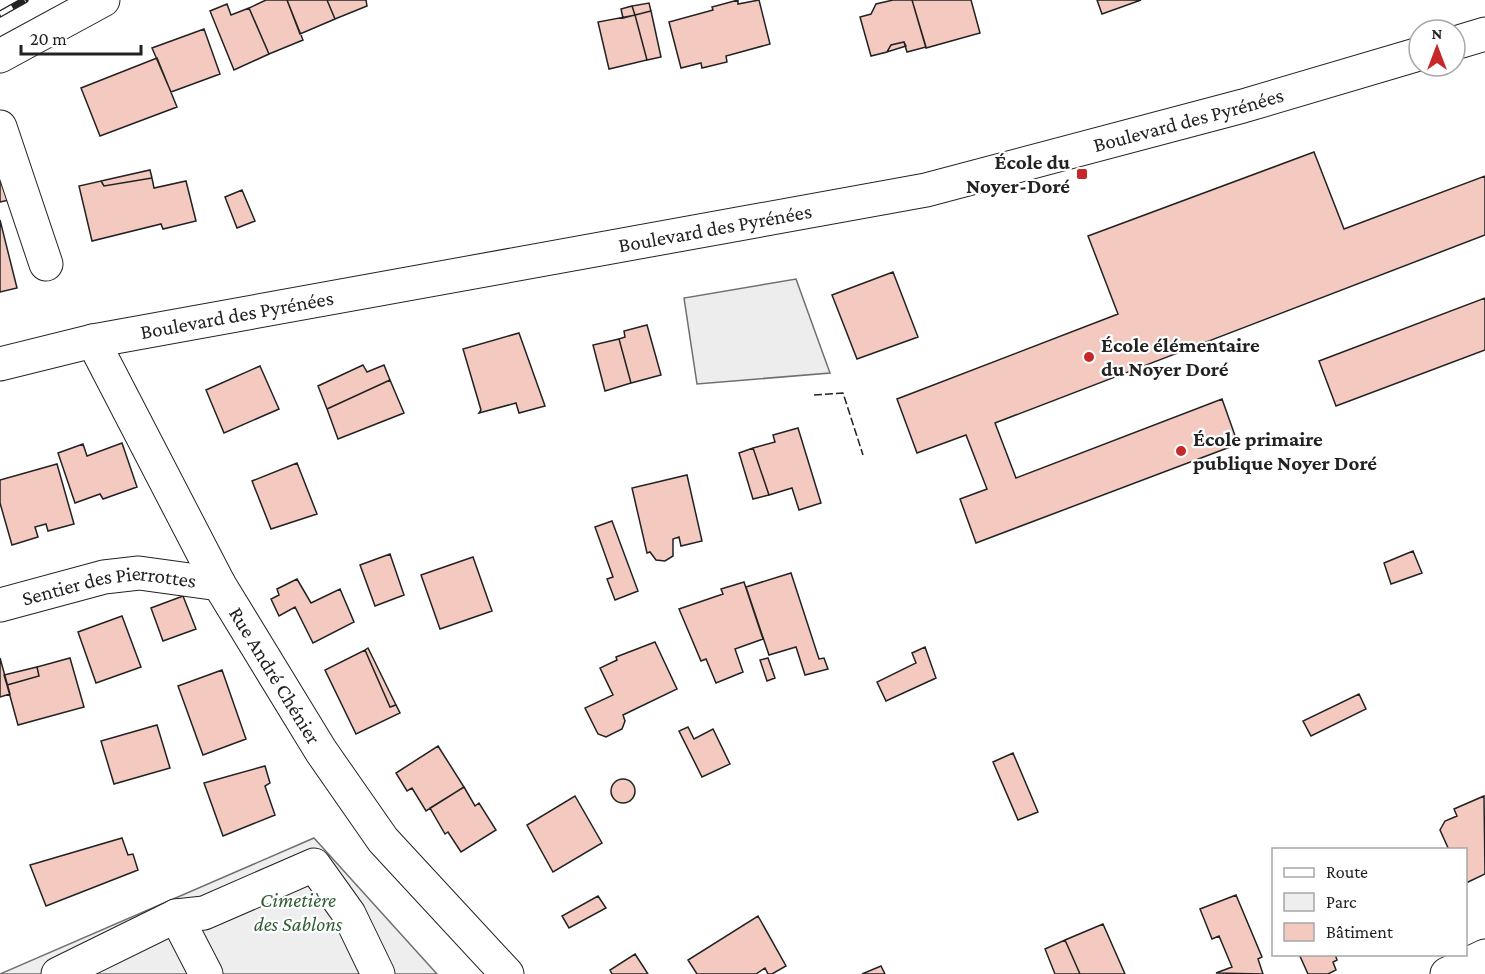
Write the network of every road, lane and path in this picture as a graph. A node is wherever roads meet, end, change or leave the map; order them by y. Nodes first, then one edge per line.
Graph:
1 (103, 0) edge
2 (1485, 34) edge
3 (1467, 40) edge
4 (0, 56) edge
5 (1407, 58) edge
6 (0, 127) edge
7 (46, 264) dead end
8 (93, 341) junction
9 (0, 364) edge
10 (219, 584) junction
11 (0, 605) edge
12 (176, 916) junction
13 (1485, 956) edge
14 (58, 974) edge
15 (206, 974) edge
16 (378, 974) edge
17 (507, 974) edge
18 (1447, 974) edge

1 - 4 street
2 - 3 street
5 - 8 street, Boulevard des Pyrénées
6 - 7 street
8 - 9 street, Boulevard des Pyrénées
8 - 10 street, Rue André Chénier
10 - 11 street, Sentier des Pierrottes
10 - 17 street, Rue André Chénier
12 - 14 street
12 - 15 street
12 - 16 street
13 - 18 street

